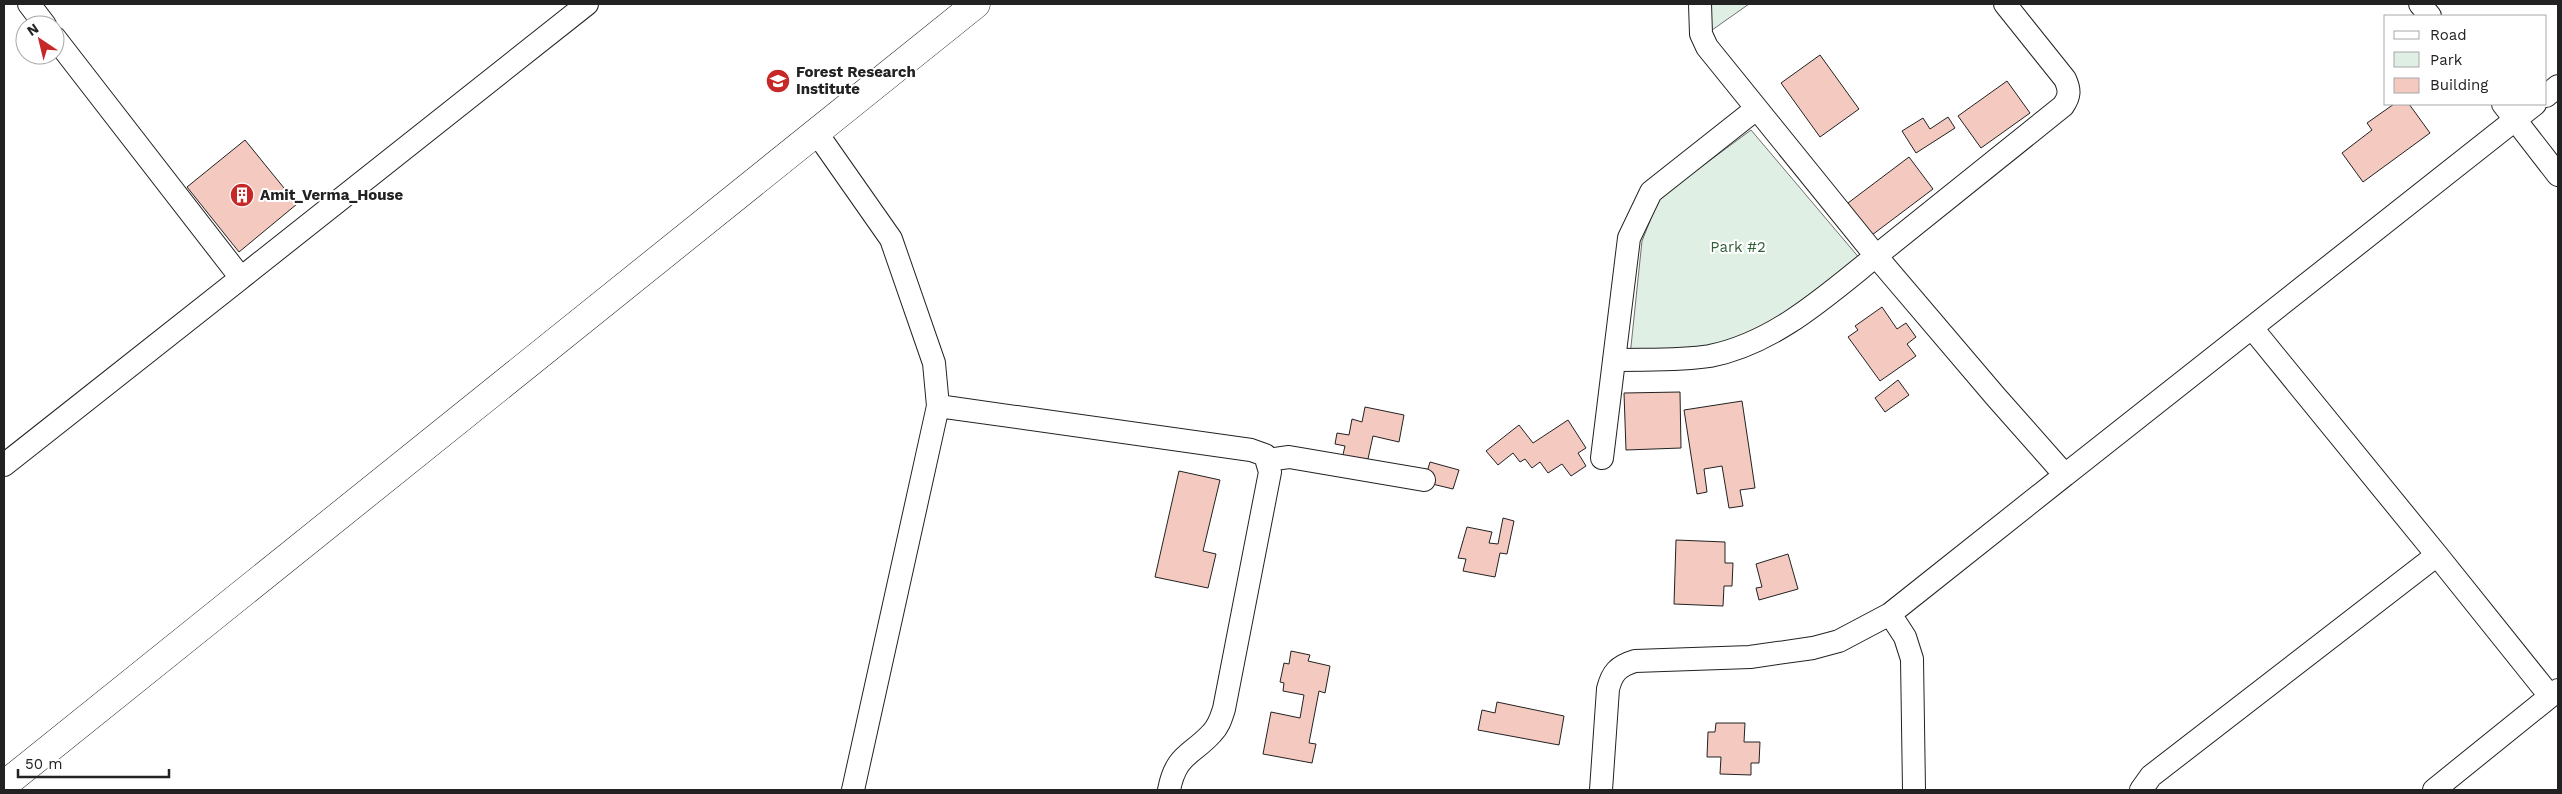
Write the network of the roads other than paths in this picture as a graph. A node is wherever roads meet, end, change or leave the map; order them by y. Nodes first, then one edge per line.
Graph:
1 (29, 4) edge
2 (587, 4) edge
3 (976, 4) edge
4 (1700, 4) edge
5 (2004, 4) edge
6 (2420, 4) edge
7 (37, 15) edge
8 (2429, 15) edge
9 (65, 51) edge
10 (2558, 86) edge
11 (2547, 95) edge
12 (2531, 105) edge
13 (1756, 109) junction
14 (2509, 111) edge
15 (816, 132) junction
16 (2558, 175) edge
17 (1876, 256) junction
18 (241, 278) junction
19 (2252, 328) junction
20 (1614, 360) junction
21 (938, 406) junction
22 (1602, 458) dead end
23 (1267, 460) junction
24 (4, 464) edge
25 (2065, 475) junction
26 (1424, 480) dead end
27 (2437, 555) junction
28 (1890, 614) junction
29 (2554, 693) edge
30 (6, 778) edge
31 (853, 790) edge
32 (1169, 790) edge
33 (1601, 790) edge
34 (1914, 790) edge
35 (2141, 790) edge
36 (2434, 790) edge

1 - 7 street
2 - 18 street
3 - 15 main road
4 - 13 street
5 - 17 street
6 - 8 street
9 - 18 street
10 - 11 street
12 - 14 street
13 - 17 street
13 - 20 street
14 - 16 street
14 - 19 street
15 - 21 street
15 - 30 main road
17 - 20 street
17 - 25 street
18 - 24 street
19 - 25 street
19 - 27 street
20 - 22 street
21 - 23 street
21 - 31 street
23 - 26 street
23 - 32 street
25 - 28 street
27 - 29 street
27 - 35 street
28 - 33 street
28 - 34 street
29 - 36 street

